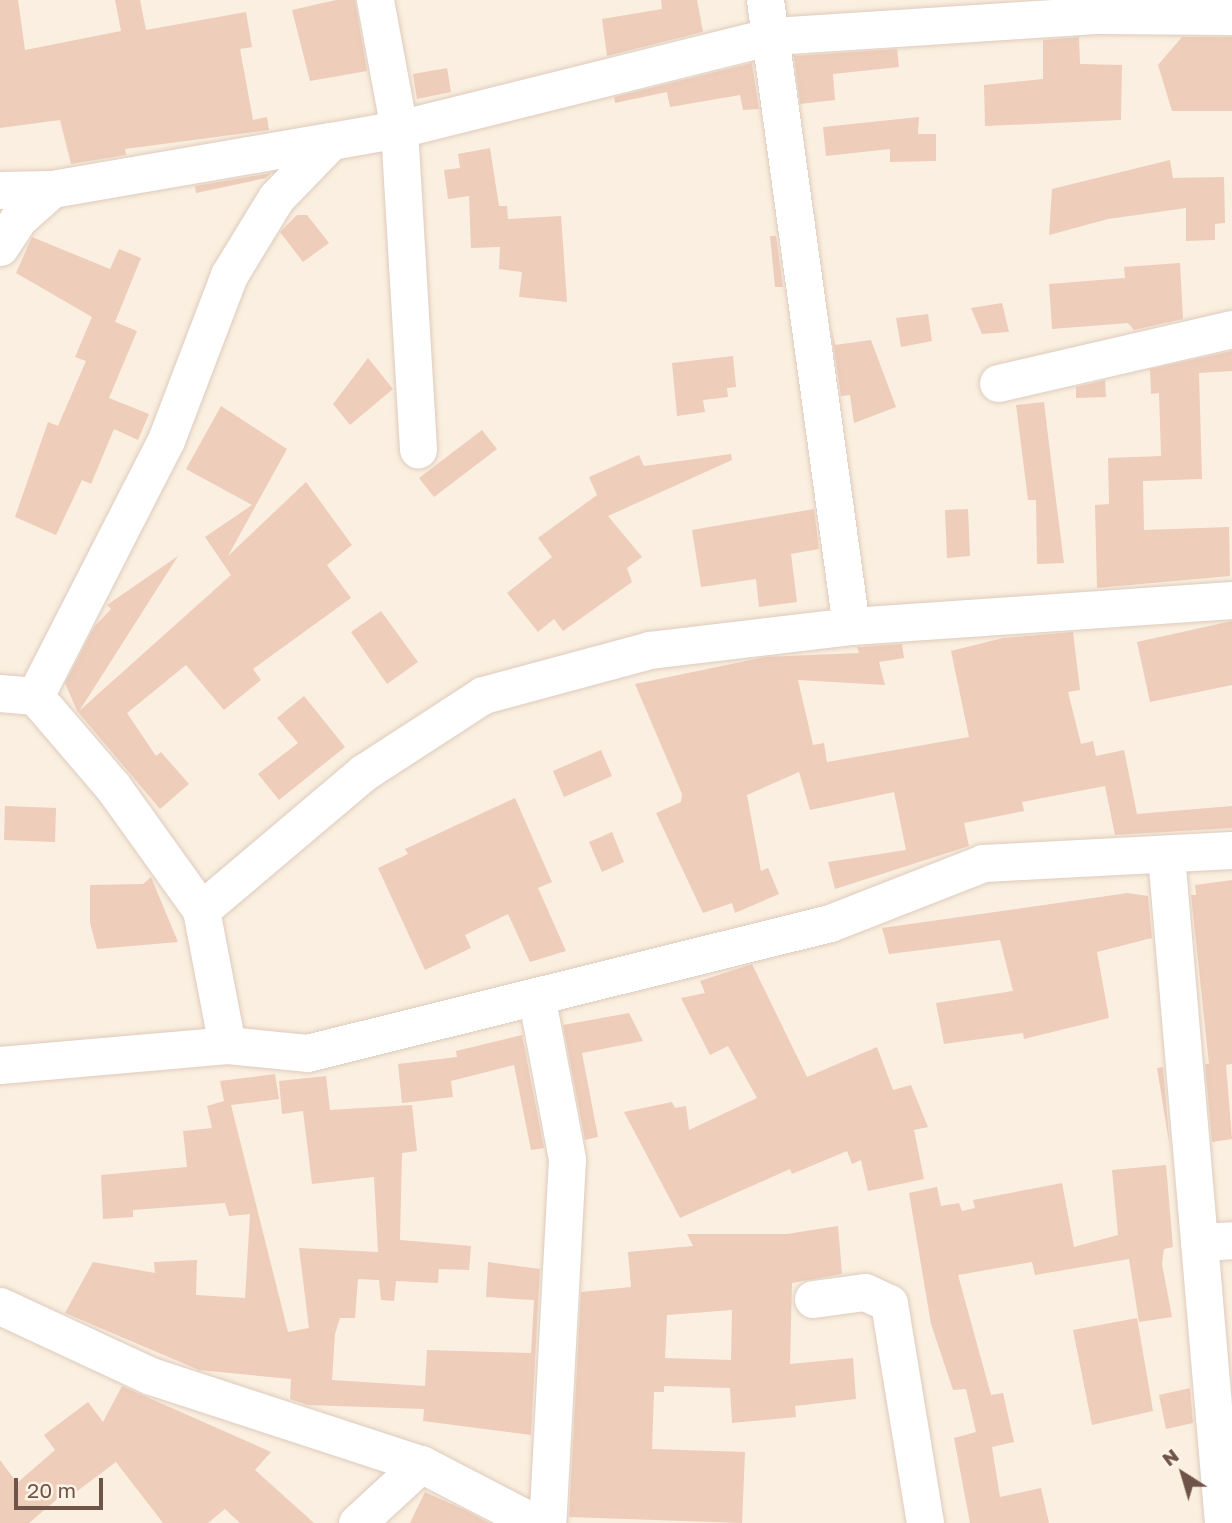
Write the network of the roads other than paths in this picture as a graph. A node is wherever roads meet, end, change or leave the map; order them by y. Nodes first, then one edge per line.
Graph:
1 (375, 0) edge
2 (765, 0) edge
3 (1098, 7) edge
4 (1232, 16) edge
5 (773, 36) junction
6 (399, 129) junction
7 (331, 141) junction
8 (52, 189) junction
9 (0, 190) edge
10 (0, 247) edge
11 (1232, 329) edge
12 (998, 383) dead end
13 (418, 449) dead end
14 (1232, 600) edge
15 (851, 625) junction
16 (17, 694) edge
17 (1232, 850) edge
18 (1166, 855) junction
19 (201, 910) junction
20 (537, 1000) junction
21 (227, 1045) junction
22 (0, 1065) edge
23 (1216, 1241) edge
24 (813, 1300) dead end
25 (0, 1306) edge
26 (421, 1464) junction
27 (356, 1523) edge
28 (535, 1523) edge
29 (547, 1523) edge
30 (925, 1523) edge
31 (1223, 1523) edge

1 - 6 street
2 - 5 street
3 - 4 street
3 - 5 street
5 - 6 street
5 - 15 street
6 - 7 street
6 - 13 street
7 - 8 street
7 - 16 street
8 - 9 street
8 - 10 street
11 - 12 street
14 - 15 street
15 - 19 street
16 - 19 street
17 - 18 street
18 - 20 street
18 - 23 street
19 - 21 street
20 - 21 street
20 - 29 street
21 - 22 street
23 - 31 street
24 - 30 street
25 - 26 street
26 - 27 street
26 - 28 street

